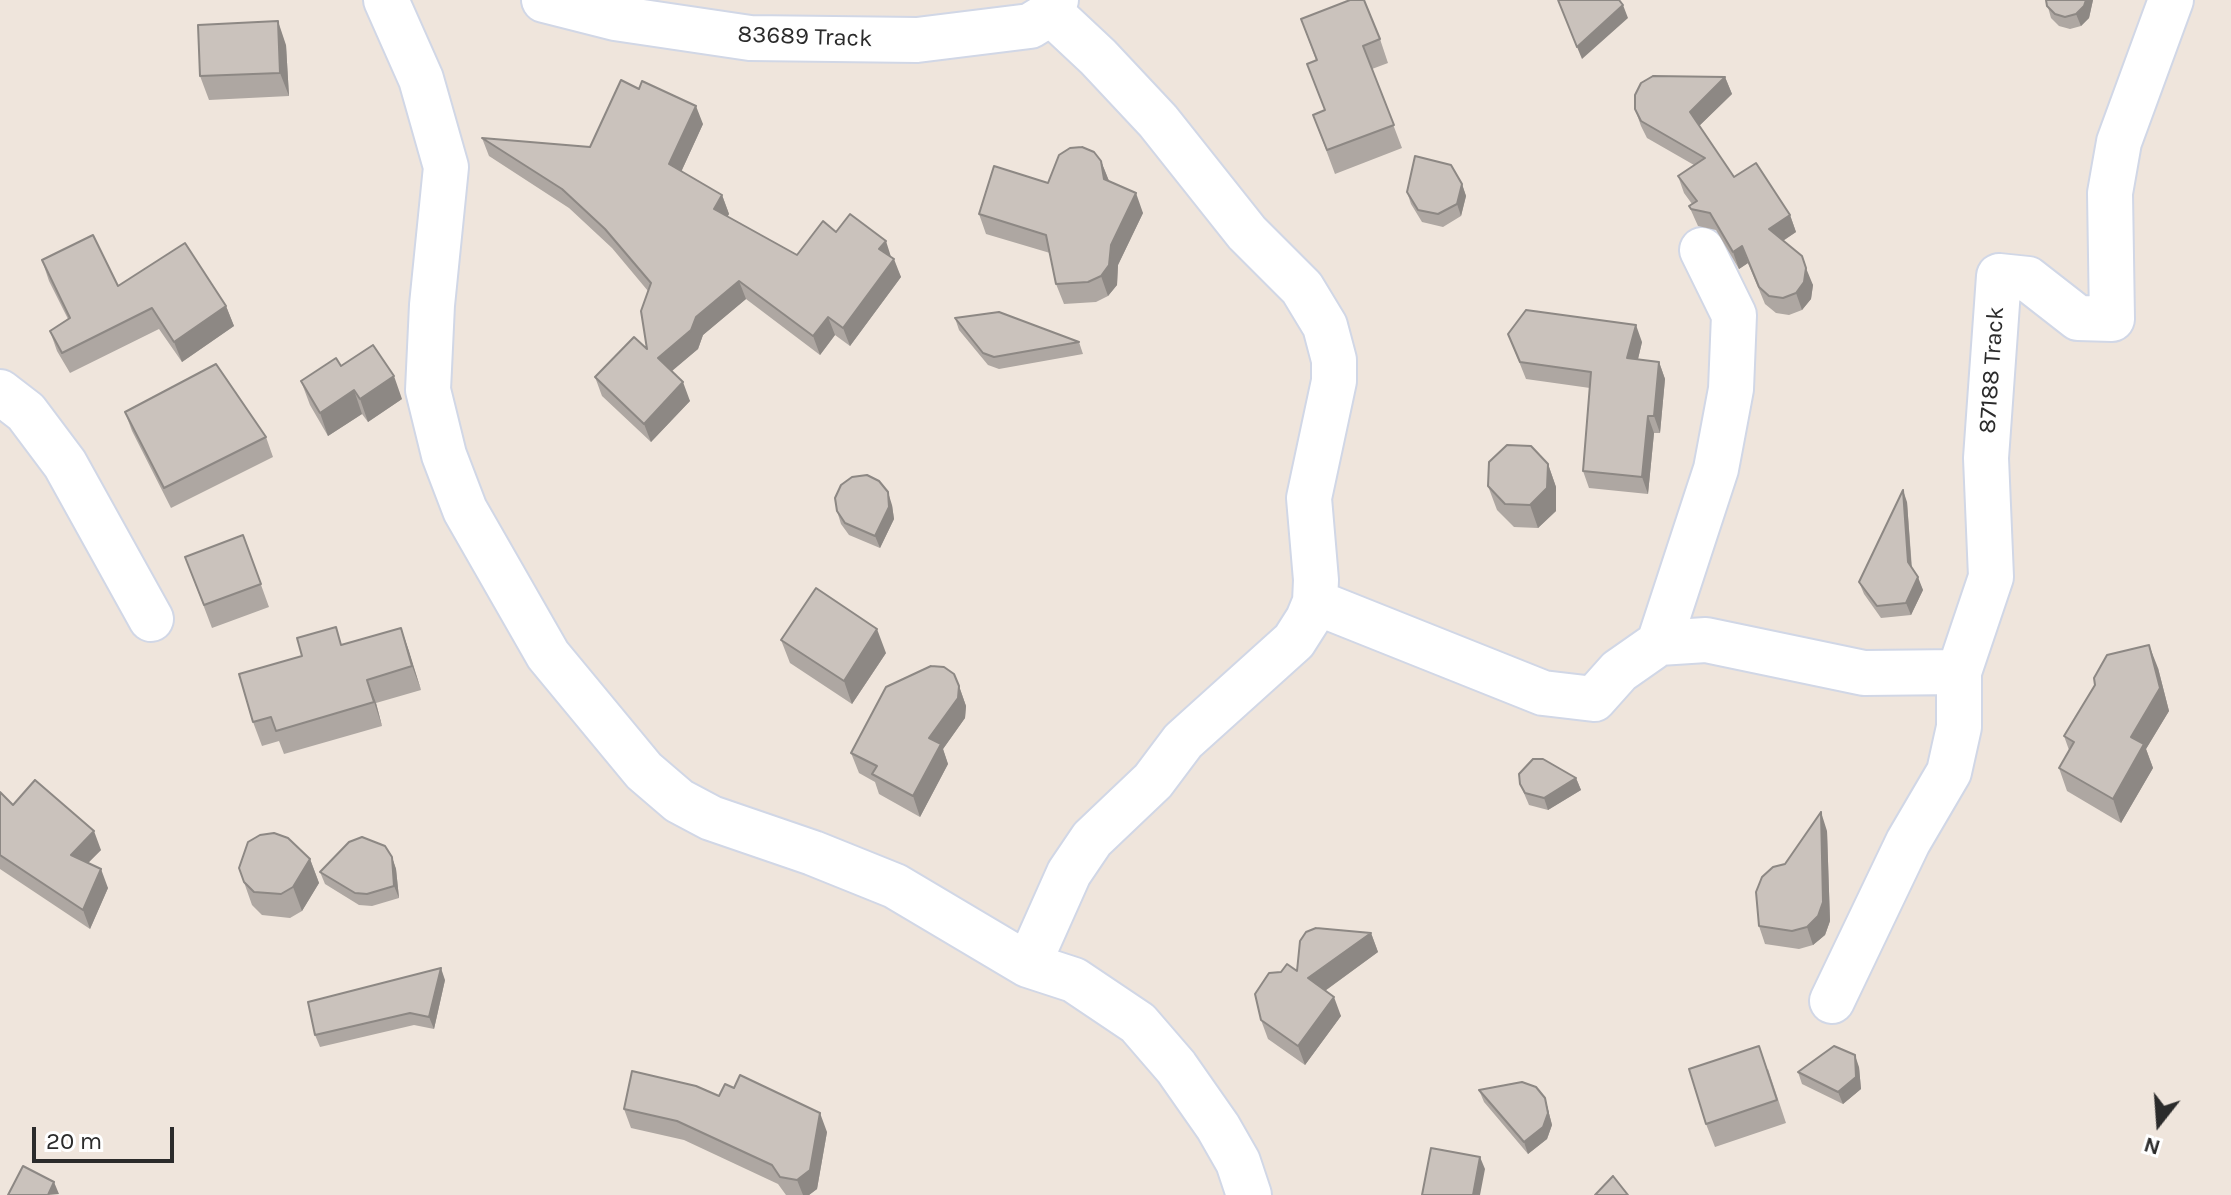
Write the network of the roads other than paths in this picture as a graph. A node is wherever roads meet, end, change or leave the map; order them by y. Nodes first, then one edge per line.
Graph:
1 (386, 0) edge
2 (544, 0) edge
3 (2171, 0) edge
4 (1053, 6) edge
5 (1702, 250) dead end
6 (0, 392) edge
7 (1315, 602) junction
8 (151, 619) dead end
9 (1659, 643) junction
10 (1959, 672) junction
11 (1028, 965) junction
12 (1832, 1001) dead end
13 (1249, 1195) edge

1 - 11 street
2 - 4 street, 83689 Track
3 - 10 street, 87188 Track
4 - 7 street
5 - 9 street
6 - 8 street
7 - 9 street
7 - 11 street
9 - 10 street
10 - 12 street
11 - 13 street

